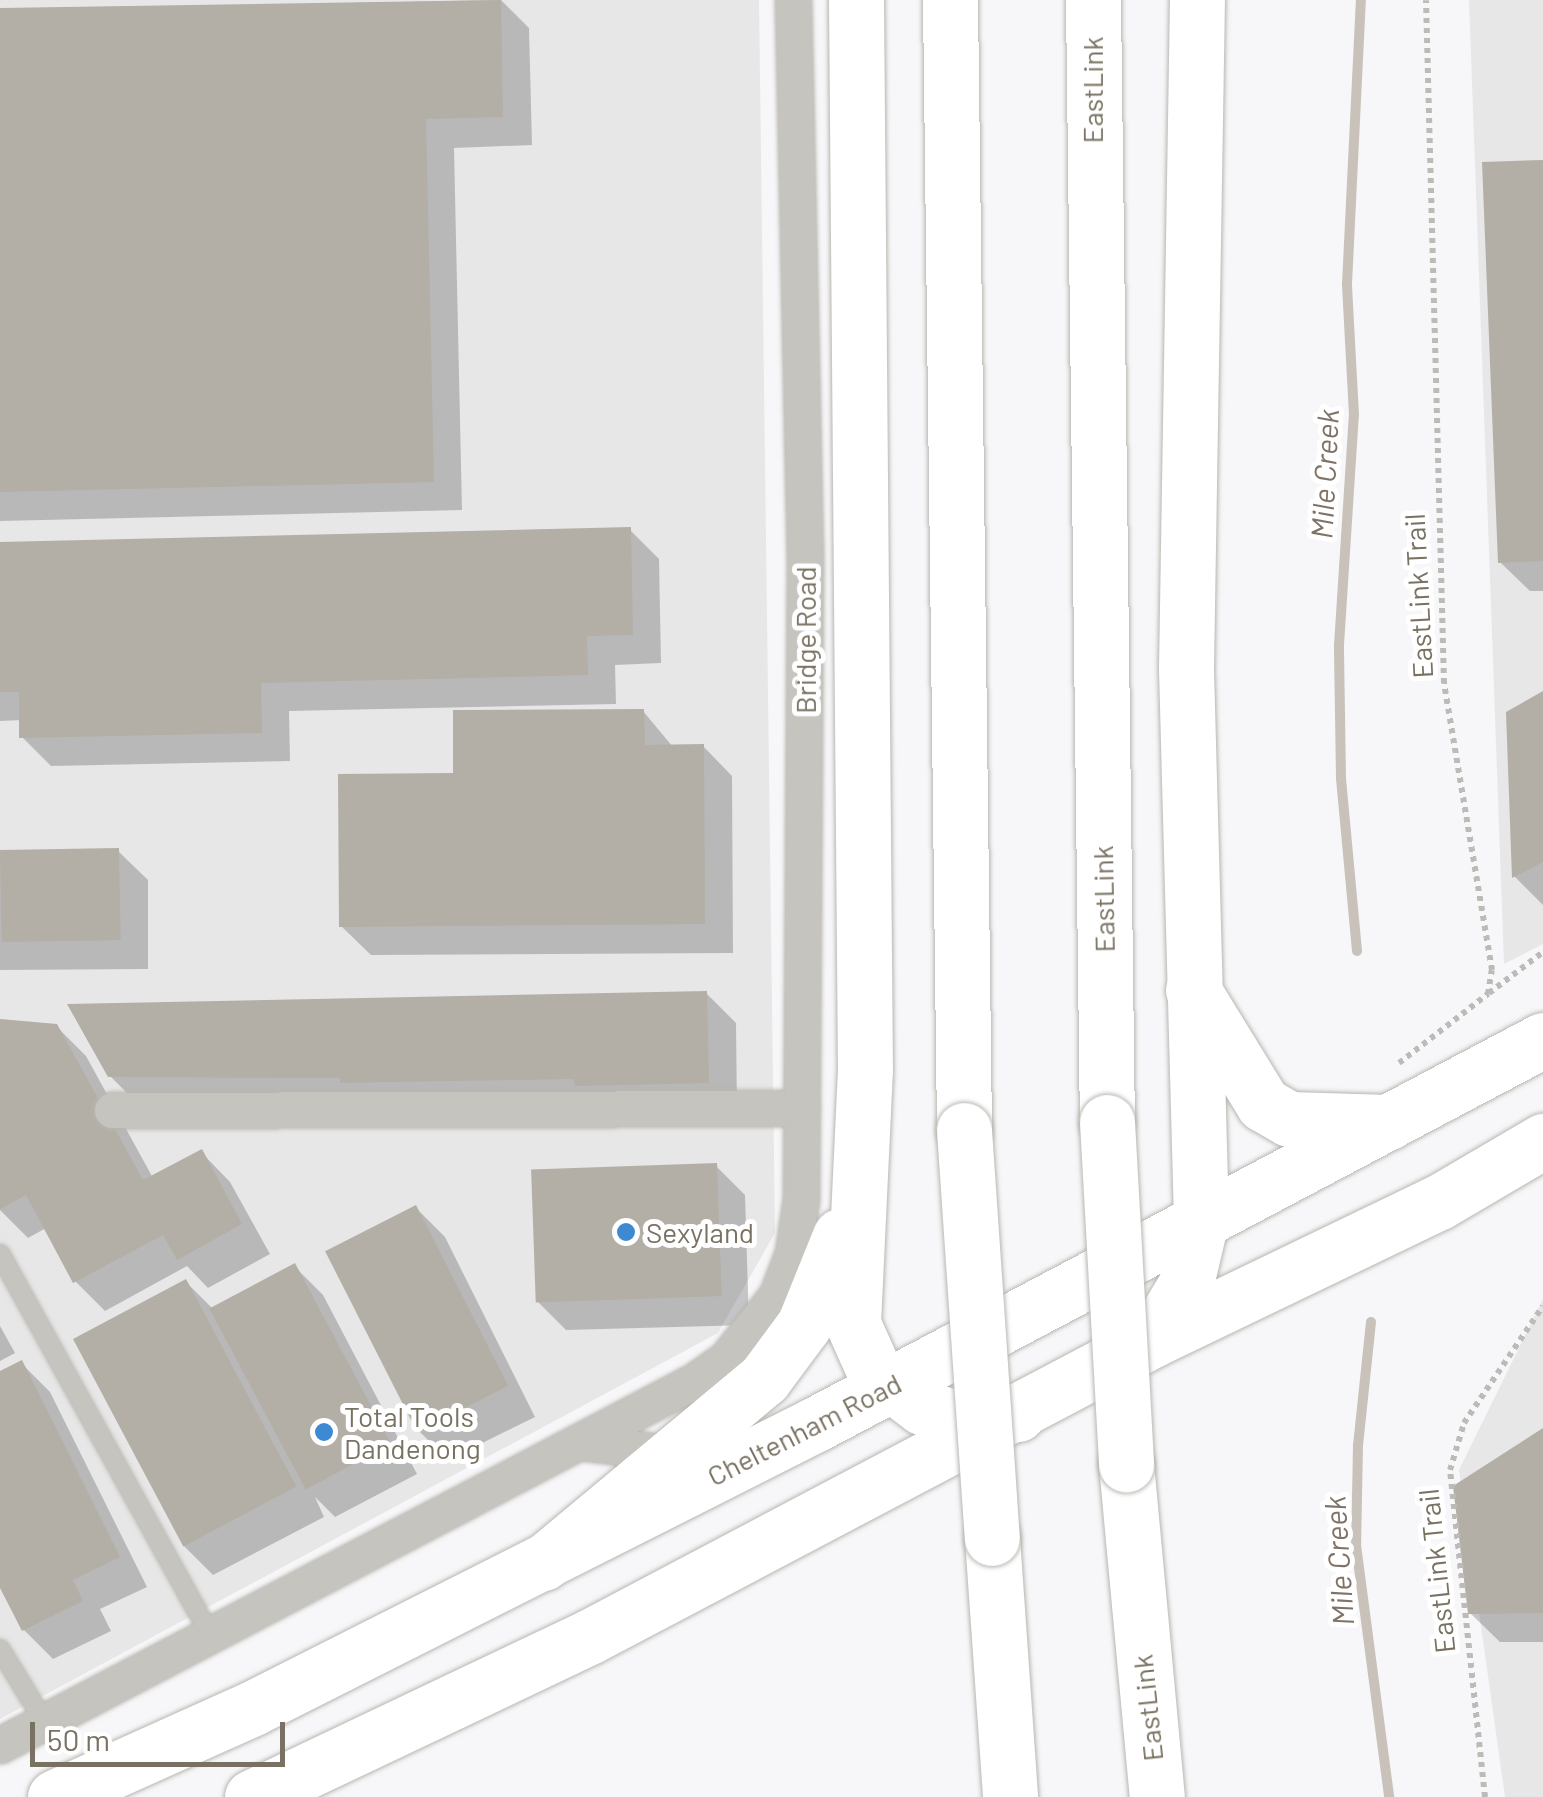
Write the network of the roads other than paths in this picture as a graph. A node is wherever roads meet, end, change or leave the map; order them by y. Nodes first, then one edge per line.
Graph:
1 (793, 0) edge
2 (856, 0) edge
3 (950, 0) edge
4 (1093, 0) edge
5 (1197, 0) edge
6 (1191, 988) junction
7 (1543, 1040) edge
8 (864, 1070) junction
9 (1388, 1097) junction
10 (802, 1108) junction
11 (112, 1110) dead end
12 (1543, 1141) edge
13 (1201, 1220) junction
14 (0, 1254) edge
15 (1152, 1340) junction
16 (891, 1385) junction
17 (1018, 1414) junction
18 (580, 1442) junction
19 (676, 1454) junction
20 (543, 1562) junction
21 (210, 1634) junction
22 (0, 1648) edge
23 (44, 1721) junction
24 (0, 1745) edge
25 (54, 1797) edge
26 (252, 1797) edge
27 (1010, 1797) edge
28 (1157, 1797) edge

1 - 10 street, Bridge Road
2 - 8 main road
3 - 27 main road, bridge
4 - 28 main road, EastLink, bridge
5 - 6 main road
6 - 9 main road
6 - 13 main road
7 - 9 main road, Cheltenham Road
8 - 16 main road
8 - 19 main road
9 - 13 main road, Cheltenham Road
10 - 11 street
10 - 18 street, Bridge Road
12 - 15 main road
13 - 15 main road
13 - 16 main road, Cheltenham Road
14 - 21 lane
15 - 17 main road
16 - 17 main road
16 - 20 main road, Cheltenham Road
17 - 26 main road
18 - 19 street
18 - 21 street
19 - 20 main road
20 - 25 main road, Cheltenham Road
21 - 23 street
22 - 23 lane
23 - 24 street

